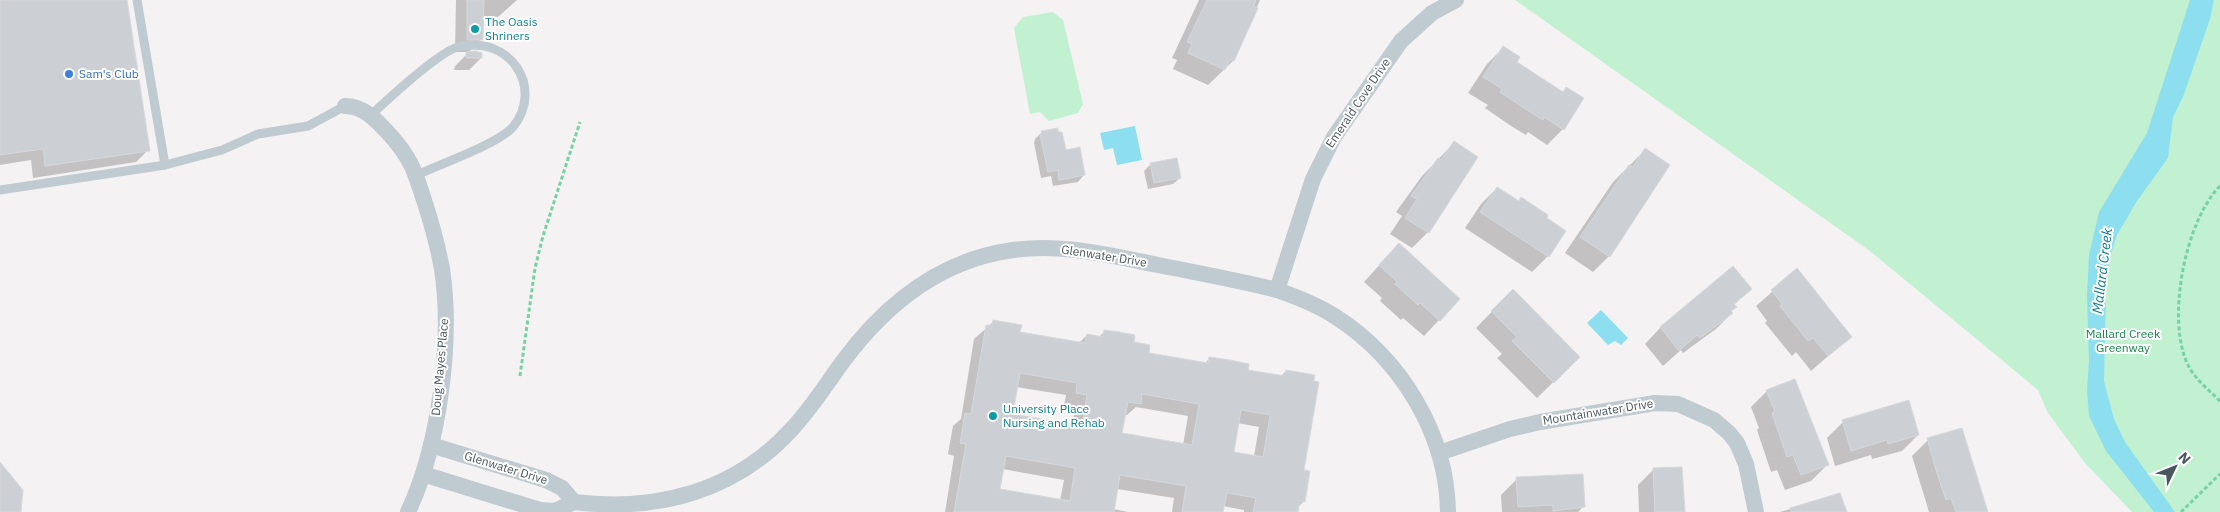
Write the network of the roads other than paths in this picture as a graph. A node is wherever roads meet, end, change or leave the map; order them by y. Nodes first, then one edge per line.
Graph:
1 (137, 0) edge
2 (1456, 0) edge
3 (345, 106) joint
4 (370, 116) junction
5 (165, 165) junction
6 (418, 175) junction
7 (0, 190) edge
8 (1277, 290) junction
9 (431, 445) junction
10 (1439, 453) junction
11 (423, 474) junction
12 (574, 502) junction
13 (408, 512) edge
14 (1448, 512) edge
15 (1756, 512) edge

1 - 5 lane
2 - 8 street, Emerald Cove Drive
3 - 4 street, Doug Mayes Place
3 - 5 lane
4 - 6 street, Doug Mayes Place
4 - 6 lane
5 - 7 lane
6 - 9 street, Doug Mayes Place
8 - 10 street, Glenwater Drive
8 - 12 street, Glenwater Drive
9 - 11 street, Doug Mayes Place
9 - 12 street, Glenwater Drive
10 - 14 street, Glenwater Drive
10 - 15 street, Mountainwater Drive
11 - 12 street, Glenwater Drive
11 - 13 street, Doug Mayes Place

